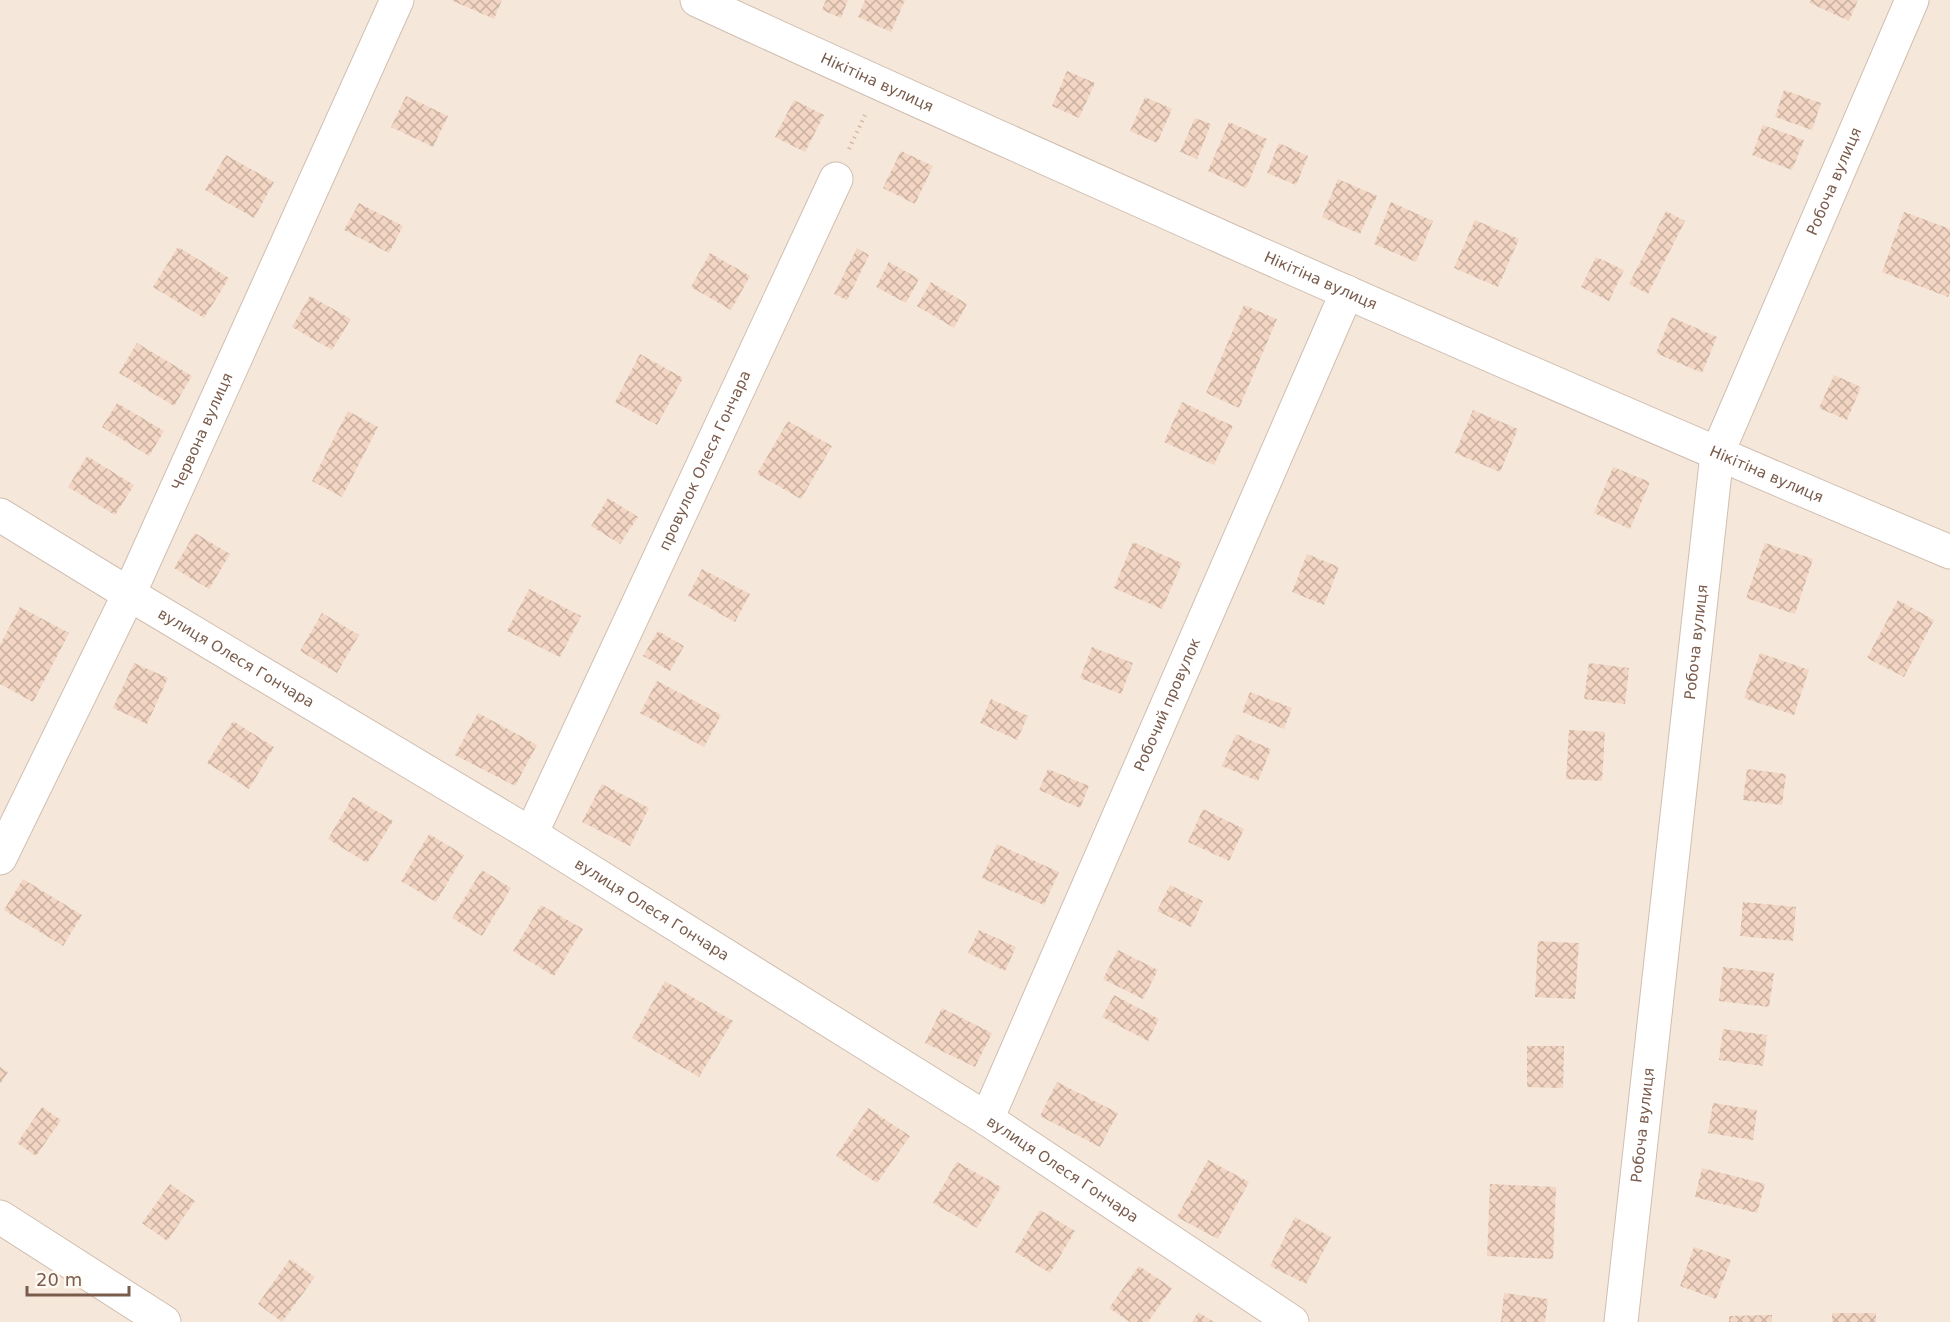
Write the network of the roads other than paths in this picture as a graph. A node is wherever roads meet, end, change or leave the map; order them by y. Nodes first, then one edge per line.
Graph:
1 (397, 0) edge
2 (697, 0) edge
3 (1912, 0) edge
4 (836, 179) road end
5 (1347, 292) junction
6 (1717, 454) junction
7 (0, 515) edge
8 (1950, 552) edge
9 (129, 594) junction
10 (531, 834) junction
11 (0, 858) edge
12 (987, 1119) junction
13 (0, 1217) edge
14 (164, 1322) edge
15 (1292, 1322) edge
16 (1621, 1322) edge

1 - 9 street, Червона вулиця
2 - 5 street, Нікітіна вулиця
3 - 6 street, Робоча вулиця
4 - 10 street, провулок Олеся Гончара
5 - 6 street, Нікітіна вулиця
5 - 12 street, Робочий провулок
6 - 8 street, Нікітіна вулиця
6 - 16 street, Робоча вулиця
7 - 9 street, вулиця Олеся Гончара
9 - 10 street, вулиця Олеся Гончара
9 - 11 street, Червона вулиця
10 - 12 street, вулиця Олеся Гончара
12 - 15 street, вулиця Олеся Гончара
13 - 14 street

